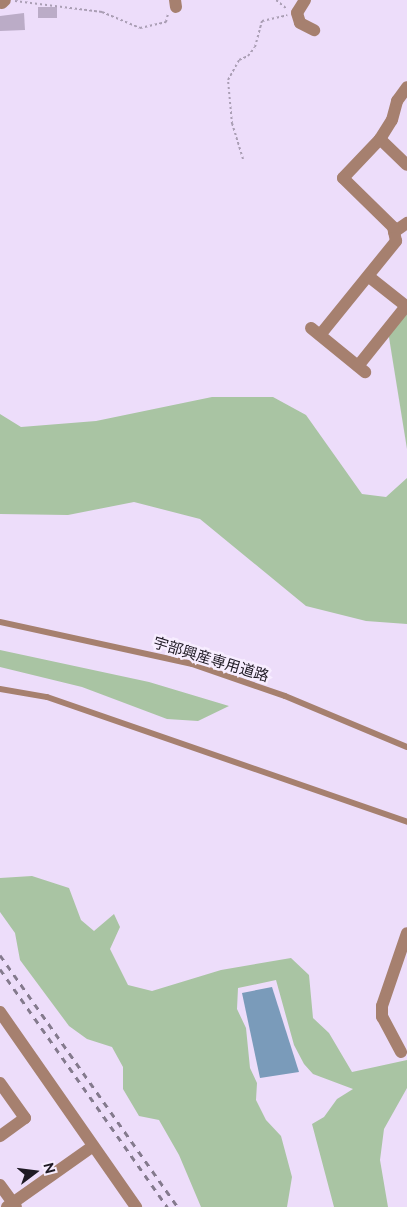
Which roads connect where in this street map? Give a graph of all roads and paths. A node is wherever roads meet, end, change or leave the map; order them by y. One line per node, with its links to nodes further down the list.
1 (276, 0): 5 (path)
2 (304, 0): 5 (street)
3 (4, 1): 4 (path)
4 (172, 4)
5 (297, 13): 6 (street); 9 (path)
6 (314, 30)
7 (407, 87): 8 (street)
8 (380, 139): 10 (street); 12 (street)
9 (243, 159)
10 (407, 165)
11 (407, 223): 12 (street)
12 (394, 232): 13 (street)
13 (368, 276): 13 (street)
14 (0, 622): 16 (lane, 宇部興産専用道路)
15 (0, 689): 17 (lane)
16 (407, 747)
17 (407, 822)
18 (407, 933): 20 (street)
19 (0, 1012): 23 (street)
20 (401, 1052)
21 (0, 1083): 22 (street)
22 (0, 1136)
23 (93, 1146): 25 (street); 26 (street)
24 (0, 1185): 25 (street)
25 (12, 1206)
26 (136, 1207)

